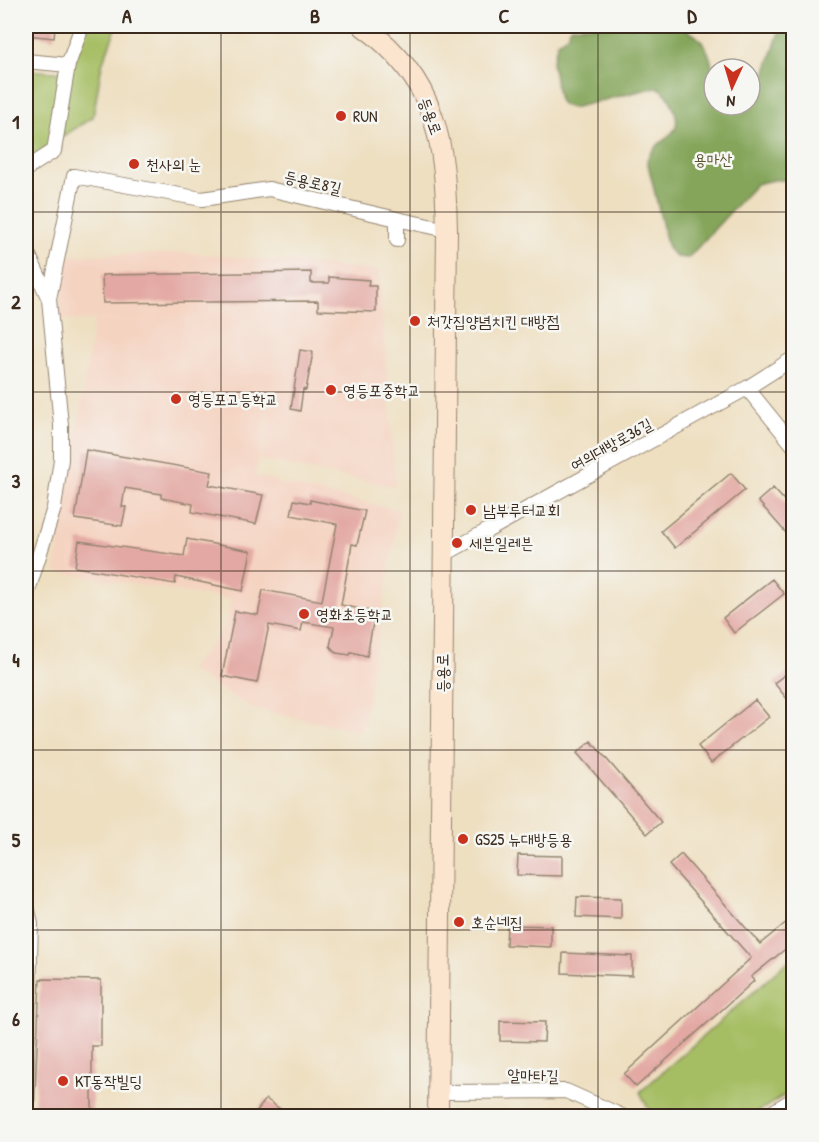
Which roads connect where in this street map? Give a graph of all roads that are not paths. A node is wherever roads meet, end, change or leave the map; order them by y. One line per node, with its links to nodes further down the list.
1 (82, 26): 4 (street)
2 (372, 28): 7 (street, 등용로)
3 (26, 61): 4 (street)
4 (68, 65): 5 (street)
5 (26, 169)
6 (398, 219): 7 (street); 8 (street); 10 (street, 등용로8길)
7 (447, 230): 14 (street, 등용로)
8 (397, 240)
9 (26, 249): 10 (street)
10 (49, 299): 15 (street)
11 (794, 358): 12 (street, 여의대방로36길)
12 (747, 388): 13 (street); 14 (street, 여의대방로36길)
13 (794, 446)
14 (443, 555): 18 (street, 등용로)
15 (26, 597)
16 (26, 901): 17 (street)
17 (26, 1092)
18 (439, 1092): 20 (street, 등용로); 21 (street, 알마타길)
19 (794, 1099): 22 (street)
20 (438, 1116)
21 (622, 1116)
22 (766, 1116)

